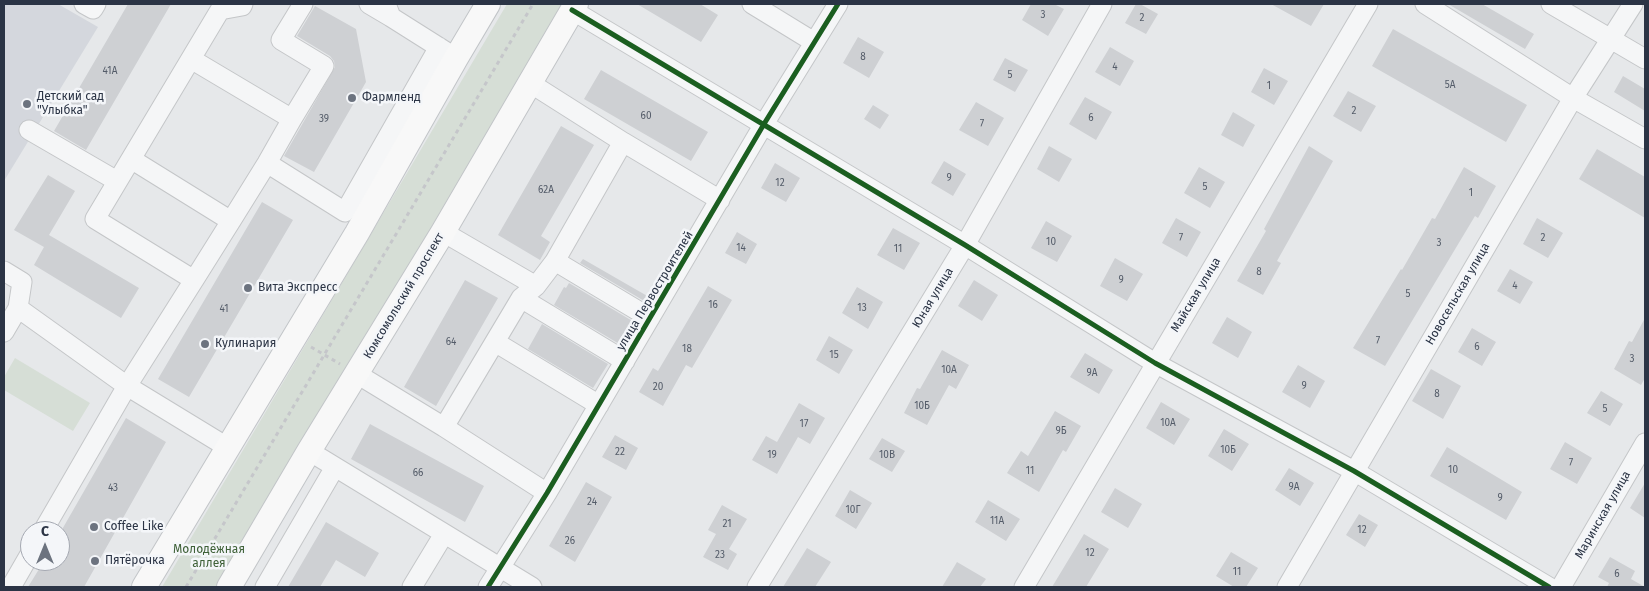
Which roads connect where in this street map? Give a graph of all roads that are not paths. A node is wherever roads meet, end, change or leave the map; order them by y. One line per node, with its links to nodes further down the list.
1 (84, 4): 2 (street)
2 (96, 4)
3 (243, 4): 19 (street)
4 (302, 4): 23 (street)
5 (369, 4): 15 (street)
6 (488, 4): 18 (main road)
7 (752, 4): 17 (street)
8 (838, 4): 17 (street, улица Первостроителей)
9 (1102, 4): 34 (street, Юная улица)
10 (1368, 4): 45 (street, Майская улица)
11 (1425, 4): 22 (street)
12 (1551, 4): 16 (street)
13 (1633, 4): 16 (street, Новосельская улица)
14 (574, 7): 21 (main road, Комсомольский проспект); 24 (street)
15 (389, 10): 18 (street)
16 (1611, 38): 20 (street); 22 (street, Новосельская улица)
17 (814, 42): 24 (street, улица Первостроителей)
18 (447, 52): 29 (street); 51 (main road)
19 (191, 59): 23 (street); 28 (street)
20 (1645, 59)
21 (530, 82): 27 (street); 33 (main road, Комсомольский проспект)
22 (1573, 98): 26 (street); 54 (street, Новосельская улица)
23 (292, 119): 29 (street)
24 (764, 124): 31 (street, улица Первостроителей); 34 (street)
25 (29, 130): 30 (street)
26 (1645, 139)
27 (623, 142): 31 (street); 35 (street)
28 (131, 159): 30 (street); 32 (street)
29 (267, 163): 32 (street)
30 (117, 181): 37 (street)
31 (720, 200): 41 (street, улица Первостроителей)
32 (231, 220): 37 (street)
33 (443, 232): 38 (street); 46 (main road, Комсомольский проспект)
34 (965, 245): 45 (street); 67 (street, Юная улица)
35 (555, 261): 38 (street); 41 (street)
36 (4, 272): 40 (street)
37 (194, 280): 47 (street)
38 (536, 286): 39 (street)
39 (521, 298): 43 (street); 44 (street)
40 (18, 308): 42 (street); 47 (street)
41 (650, 318): 44 (street, улица Первостроителей)
42 (4, 332)
43 (495, 342): 48 (street); 49 (street)
44 (625, 361): 48 (street, улица Первостроителей)
45 (1155, 363): 54 (street); 68 (street, Майская улица)
46 (352, 371): 49 (street); 52 (main road, Комсомольский проспект)
47 (127, 386): 51 (street); 56 (street)
48 (599, 405): 55 (street, улица Первостроителей)
49 (444, 427): 55 (street)
50 (1645, 443): 71 (street, Маринская улица)
51 (227, 448): 61 (main road)
52 (309, 451): 53 (street); 62 (main road, Комсомольский проспект)
53 (335, 467): 57 (street); 63 (street)
54 (1354, 470): 69 (street, Новосельская улица); 70 (street)
55 (547, 493): 58 (street, улица Первостроителей)
56 (49, 521)
57 (444, 534): 58 (street); 64 (street)
58 (500, 568): 65 (street, улица Первостроителей); 66 (street)
59 (20, 571): 60 (street)
60 (11, 587)
61 (144, 587)
62 (229, 587)
63 (265, 587)
64 (412, 587)
65 (488, 587)
66 (532, 587)
67 (757, 587)
68 (1024, 587)
69 (1287, 587)
70 (1549, 587)
71 (1561, 587)

